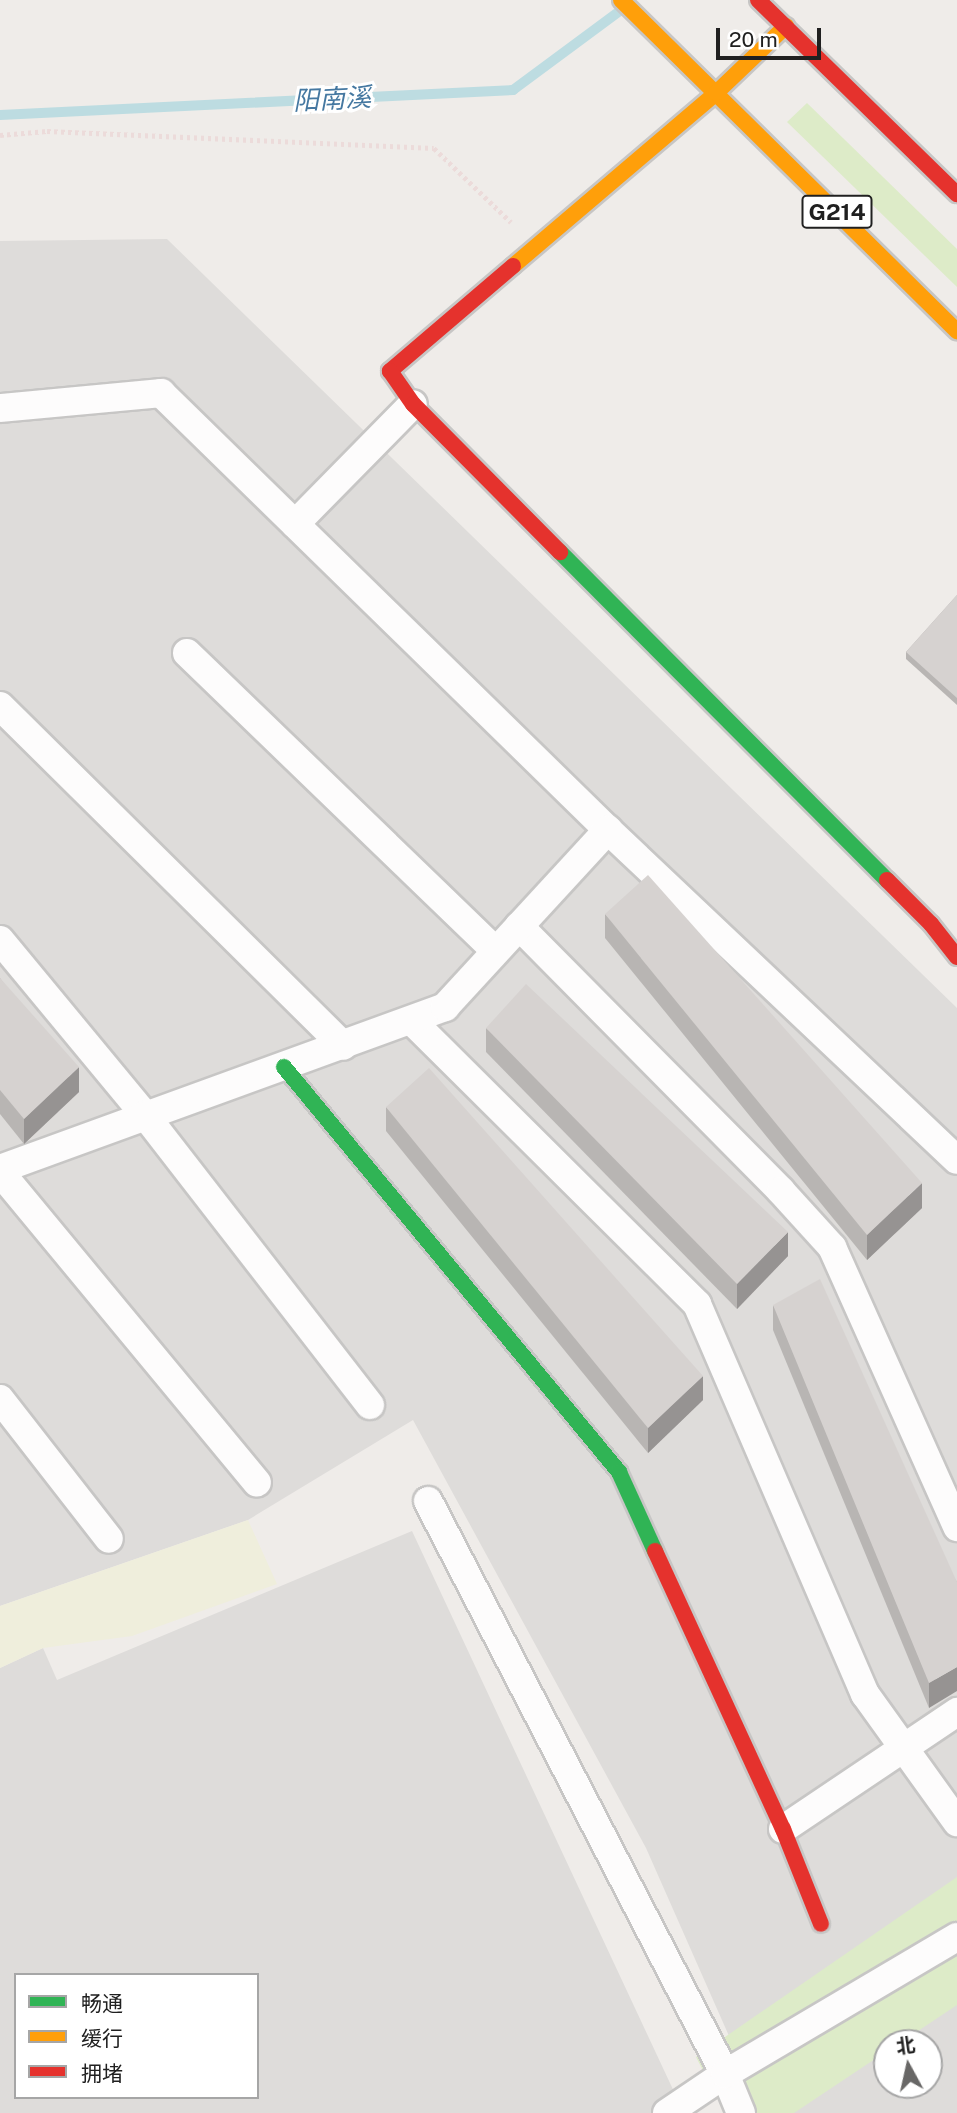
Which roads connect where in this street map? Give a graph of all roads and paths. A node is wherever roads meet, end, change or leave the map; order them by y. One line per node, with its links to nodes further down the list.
1 (621, 0): 4 (main road, G214)
2 (758, 0): 3 (main road)
3 (780, 21): 4 (main road); 6 (main road)
4 (716, 93): 7 (main road); 8 (main road, G214)
5 (0, 135): 7 (path)
6 (957, 194)
7 (534, 245): 9 (main road)
8 (957, 331)
9 (413, 404): 11 (street); 18 (main road)
10 (0, 408): 11 (street)
11 (295, 524): 14 (street)
12 (187, 653): 17 (street)
13 (0, 706): 20 (street)
14 (608, 830): 15 (street); 23 (street)
15 (519, 926): 17 (street); 29 (street)
16 (0, 940): 22 (street)
17 (496, 951): 19 (street)
18 (957, 957)
19 (412, 1021): 20 (street); 32 (street)
20 (344, 1046): 21 (street)
21 (284, 1067): 22 (street); 34 (main road)
22 (145, 1115): 24 (street); 26 (street)
23 (957, 1160)
24 (0, 1170): 27 (street)
25 (0, 1399): 30 (street)
26 (370, 1405)
27 (257, 1483)
28 (428, 1501): 37 (street)
29 (957, 1527)
30 (109, 1539)
31 (957, 1712): 32 (street)
32 (905, 1749): 33 (street); 34 (street)
33 (957, 1822)
34 (783, 1829): 35 (main road)
35 (821, 1924)
36 (957, 1937): 37 (street)
37 (725, 2074): 38 (street); 39 (street)
38 (667, 2113)
39 (741, 2113)

